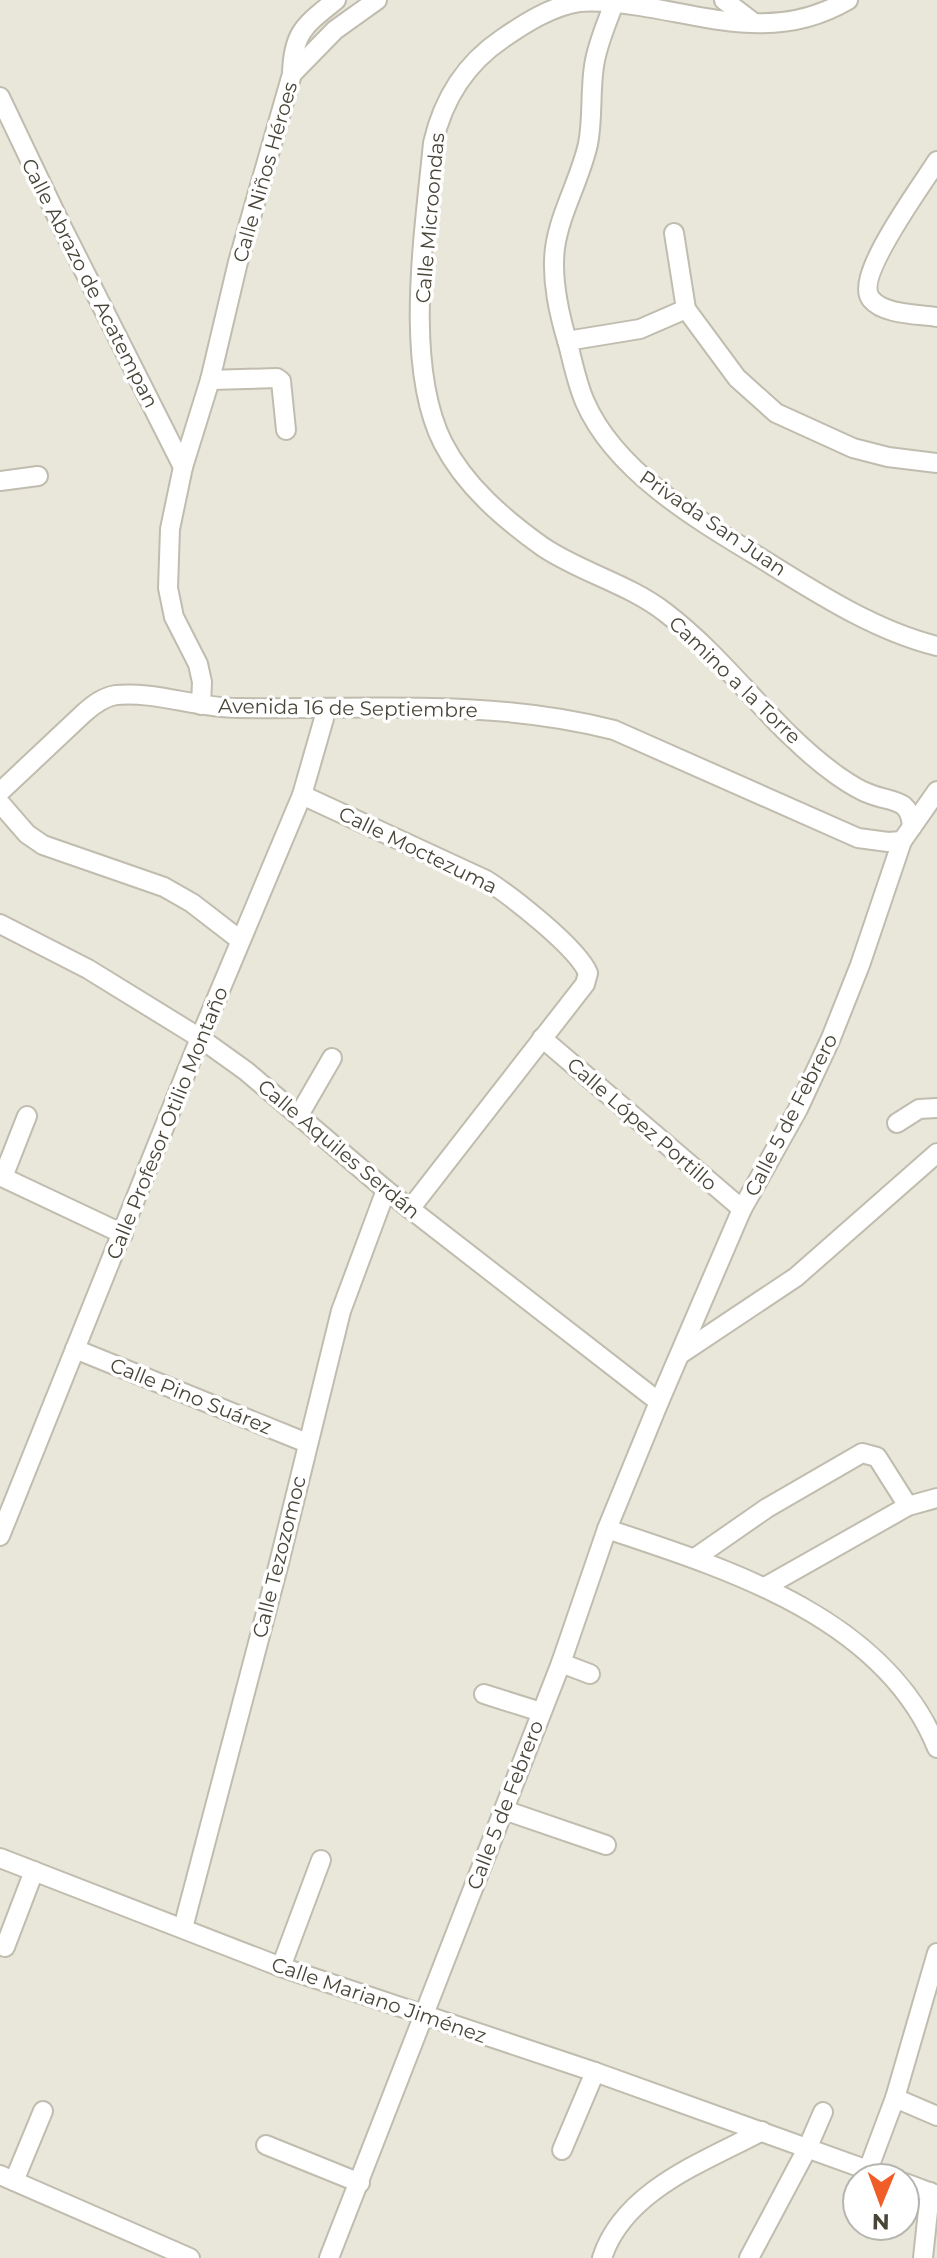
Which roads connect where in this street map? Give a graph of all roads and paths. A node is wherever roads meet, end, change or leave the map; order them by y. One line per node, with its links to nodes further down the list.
1 (336, 0): 7 (street)
2 (377, 0): 7 (street, Calle Niños Héroes)
3 (724, 0): 6 (street)
4 (848, 0): 6 (street, Calle Microondas)
5 (614, 3): 6 (street, Calle Microondas); 13 (street, Privada San Juan); 16 (street, Calle Microondas)
6 (756, 25)
7 (292, 74): 14 (street, Calle Niños Héroes)
8 (0, 97): 18 (street, Calle Abrazo de Acatempan)
9 (937, 161): 12 (street)
10 (674, 233): 11 (street)
11 (686, 309): 13 (street); 17 (street)
12 (937, 317)
13 (567, 341): 21 (street, Privada San Juan)
14 (210, 380): 15 (street); 18 (street, Calle Niños Héroes)
15 (286, 430)
16 (443, 444): 28 (street, Camino a la Torre)
17 (937, 463)
18 (183, 467): 22 (street, Calle Niños Héroes)
19 (38, 476): 20 (street)
20 (0, 481)
21 (937, 646)
22 (201, 705): 23 (street, Avenida 16 de Septiembre); 25 (street, Avenida 16 de Septiembre)
23 (327, 708): 26 (street, Calle Profesor Otilio Montaño); 28 (street, Avenida 16 de Septiembre)
24 (937, 791): 28 (street, Calle 5 de Febrero)
25 (0, 792)
26 (302, 795): 30 (street, Calle Profesor Otilio Montaño); 32 (street, Calle Moctezuma)
27 (0, 803): 30 (street)
28 (907, 834): 42 (street, Calle 5 de Febrero)
29 (0, 924): 31 (street, Calle Aquiles Serdán)
30 (240, 940): 31 (street, Calle Profesor Otilio Montaño)
31 (200, 1038): 35 (street, Calle Aquiles Serdán); 43 (street, Calle Profesor Otilio Montaño)
32 (542, 1038): 41 (street); 42 (street, Calle López Portillo)
33 (332, 1058): 35 (street)
34 (937, 1108): 37 (street)
35 (299, 1115): 40 (street, Calle Aquiles Serdán)
36 (27, 1116): 39 (street)
37 (897, 1123)
38 (937, 1153): 45 (street)
39 (2, 1176): 43 (street)
40 (386, 1190): 41 (street, Calle Aquiles Serdán); 47 (street, Calle Tezozomoc)
41 (410, 1209): 46 (street, Calle Aquiles Serdán)
42 (742, 1209): 45 (street, Calle 5 de Febrero)
43 (123, 1234): 44 (street, Calle Profesor Otilio Montaño)
44 (75, 1349): 47 (street, Calle Pino Suárez); 51 (street, Calle Profesor Otilio Montaño)
45 (682, 1353): 46 (street, Calle 5 de Febrero)
46 (659, 1402): 50 (street, Calle 5 de Febrero)
47 (307, 1443): 64 (street, Calle Tezozomoc)
48 (937, 1498): 49 (street)
49 (908, 1506): 52 (street); 53 (street)
50 (607, 1529): 52 (street); 54 (street, Calle 5 de Febrero)
51 (0, 1536)
52 (695, 1558): 53 (street)
53 (765, 1587): 58 (street)
54 (561, 1663): 55 (street); 57 (street, Calle 5 de Febrero)
55 (590, 1674)
56 (484, 1694): 57 (street)
57 (541, 1712): 59 (street, Calle 5 de Febrero)
58 (937, 1748)
59 (504, 1810): 60 (street); 68 (street, Calle 5 de Febrero)
60 (606, 1845)
61 (0, 1858): 63 (street, Calle Mariano Jiménez)
62 (321, 1860): 67 (street)
63 (34, 1871): 64 (street, Calle Mariano Jiménez); 65 (street)
64 (183, 1928): 67 (street, Calle Mariano Jiménez)
65 (5, 1947)
66 (937, 1953): 70 (street)
67 (281, 1967): 68 (street, Calle Mariano Jiménez)
68 (423, 2016): 69 (street, Calle Mariano Jiménez); 81 (street, Calle 5 de Febrero)
69 (595, 2072): 74 (street, Calle Mariano Jiménez); 77 (street)
70 (895, 2098): 73 (street); 79 (street)
71 (43, 2111): 80 (street)
72 (823, 2112): 76 (street)
73 (937, 2116)
74 (762, 2131): 76 (street, Calle Mariano Jiménez); 85 (street)
75 (266, 2145): 81 (street)
76 (807, 2149): 78 (street, Calle Mariano Jiménez); 86 (street)
77 (562, 2150)
78 (845, 2162)
79 (871, 2162)
80 (7, 2178): 83 (street)
81 (360, 2183): 84 (street, Calle 5 de Febrero)
82 (933, 2193): 87 (street)
83 (190, 2258)
84 (329, 2258)
85 (602, 2258)
86 (749, 2258)
87 (923, 2258)

